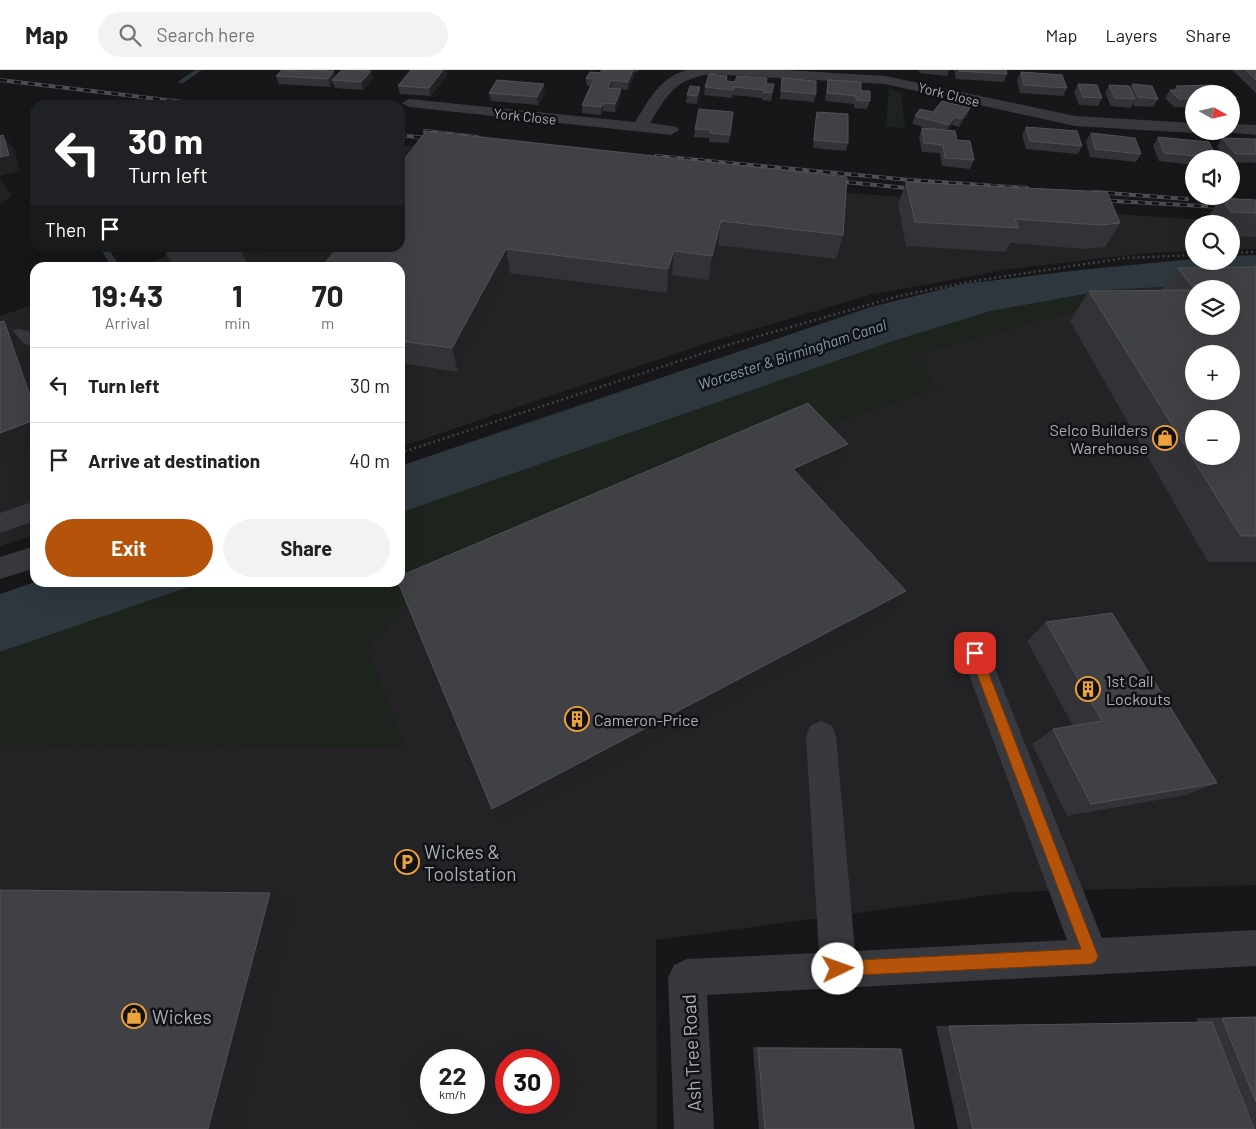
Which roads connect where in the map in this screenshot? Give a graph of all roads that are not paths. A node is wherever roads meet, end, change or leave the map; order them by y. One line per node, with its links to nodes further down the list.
1 (409, 103): 2 (street, York Close)
2 (640, 127): 3 (street, York Close); 5 (street, York Close)
3 (1185, 127)
4 (1240, 129): 6 (street)
5 (671, 130)
6 (1256, 130)
7 (30, 338): 8 (street)
8 (0, 342)
9 (30, 513): 10 (street)
10 (0, 524)
11 (30, 559): 12 (street)
12 (0, 568)
13 (975, 653): 16 (street)
14 (821, 736): 17 (street)
15 (1256, 948): 16 (street)
16 (1091, 956): 17 (street)
17 (838, 969): 18 (street, Ash Tree Road)
18 (694, 1129)

